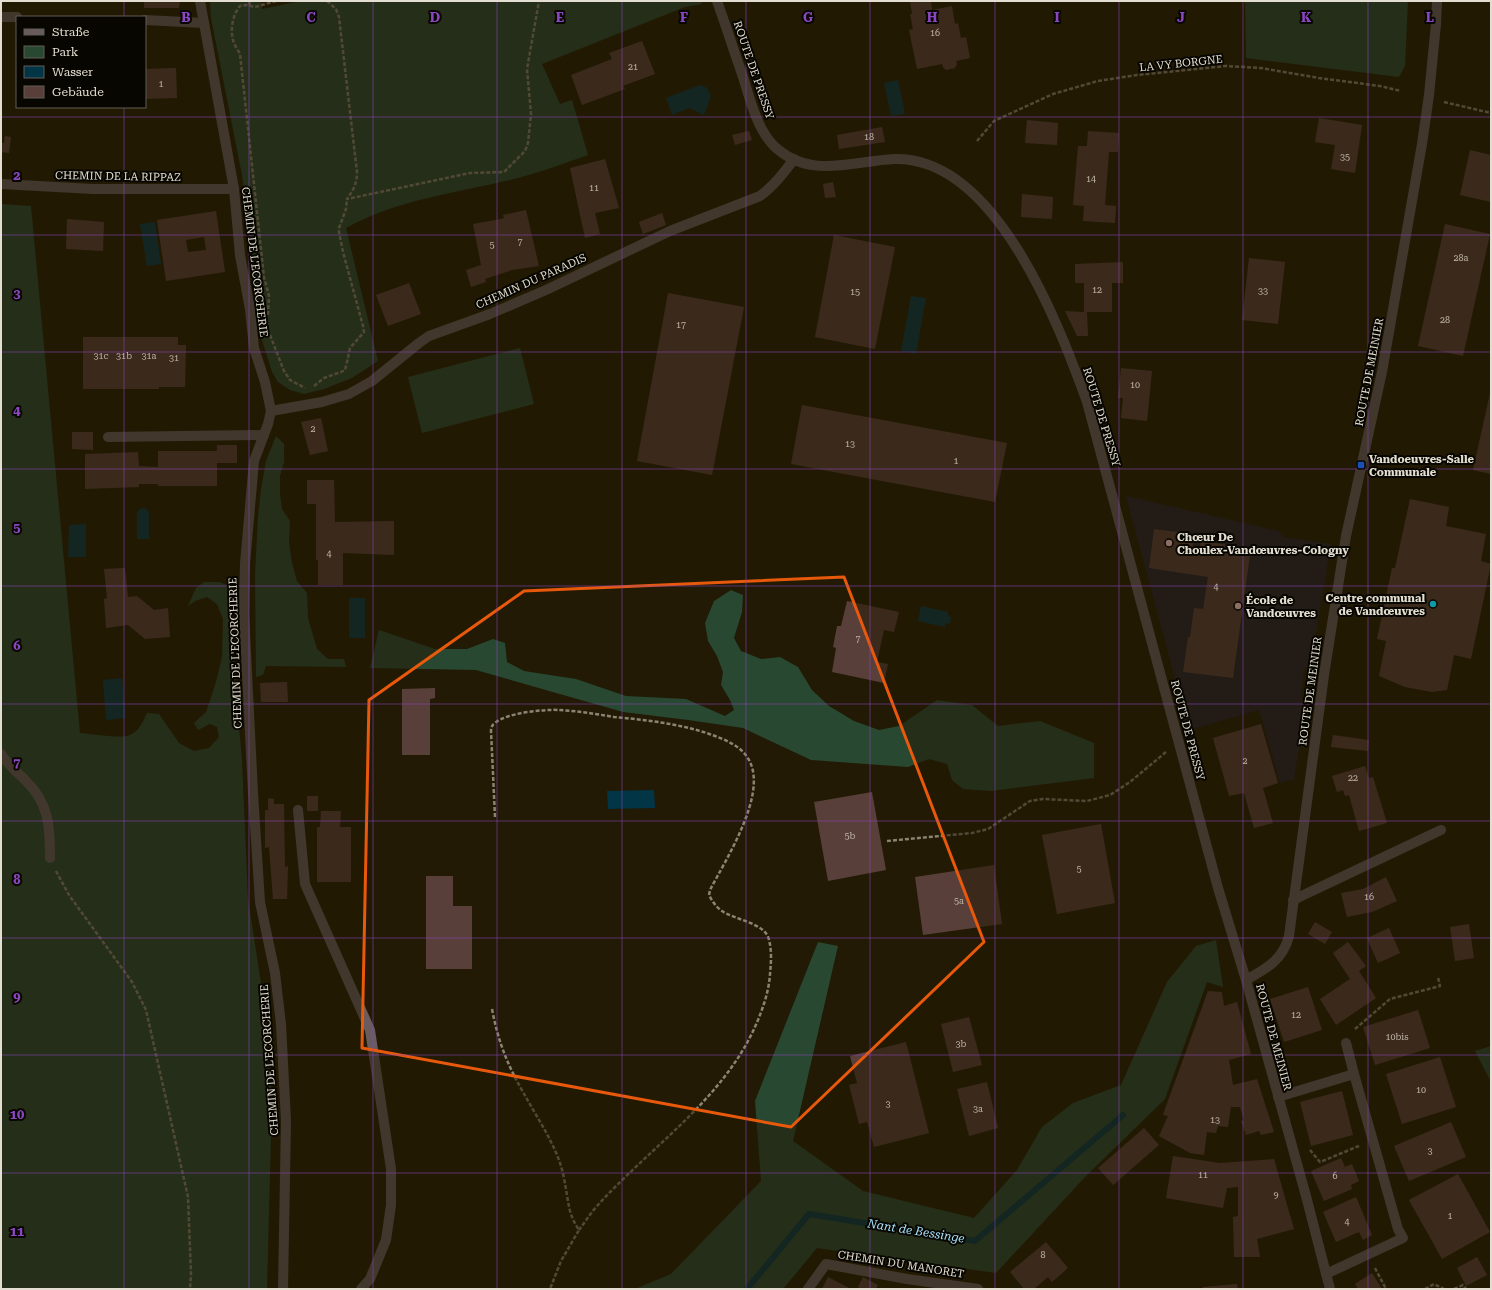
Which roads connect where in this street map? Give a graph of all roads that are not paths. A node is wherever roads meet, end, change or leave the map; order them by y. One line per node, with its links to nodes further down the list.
1 (200, 1): 7 (street, CHEMIN DE L'ECORCHERIE)
2 (717, 1): 8 (street, ROUTE DE PRESSY)
3 (1437, 1): 18 (street, ROUTE DE MEINIER)
4 (1, 17): 5 (street)
5 (16, 17)
6 (146, 20): 7 (street)
7 (204, 23): 10 (street, CHEMIN DE L'ECORCHERIE)
8 (794, 159): 11 (street, CHEMIN DU PARADIS); 19 (street, ROUTE DE PRESSY)
9 (1, 184): 10 (street, CHEMIN DE LA RIPPAZ)
10 (234, 189): 11 (street, CHEMIN DE L'ECORCHERIE)
11 (271, 411): 12 (street, CHEMIN DE L'ECORCHERIE)
12 (264, 435): 13 (street); 24 (street, CHEMIN DE L'ECORCHERIE)
13 (108, 437)
14 (1, 754): 17 (street)
15 (298, 810): 25 (street)
16 (1441, 830): 18 (street)
17 (50, 858)
18 (1293, 900): 19 (street, ROUTE DE MEINIER)
19 (1246, 980): 22 (street, ROUTE DE MEINIER)
20 (1346, 1043): 21 (street)
21 (1354, 1074): 22 (street); 23 (street)
22 (1278, 1097): 23 (street, ROUTE DE MEINIER)
23 (1326, 1274): 28 (street, ROUTE DE MEINIER)
24 (283, 1289)
25 (361, 1289)
26 (808, 1289): 27 (street, CHEMIN DU MANORET)
27 (978, 1289)
28 (1330, 1289)

